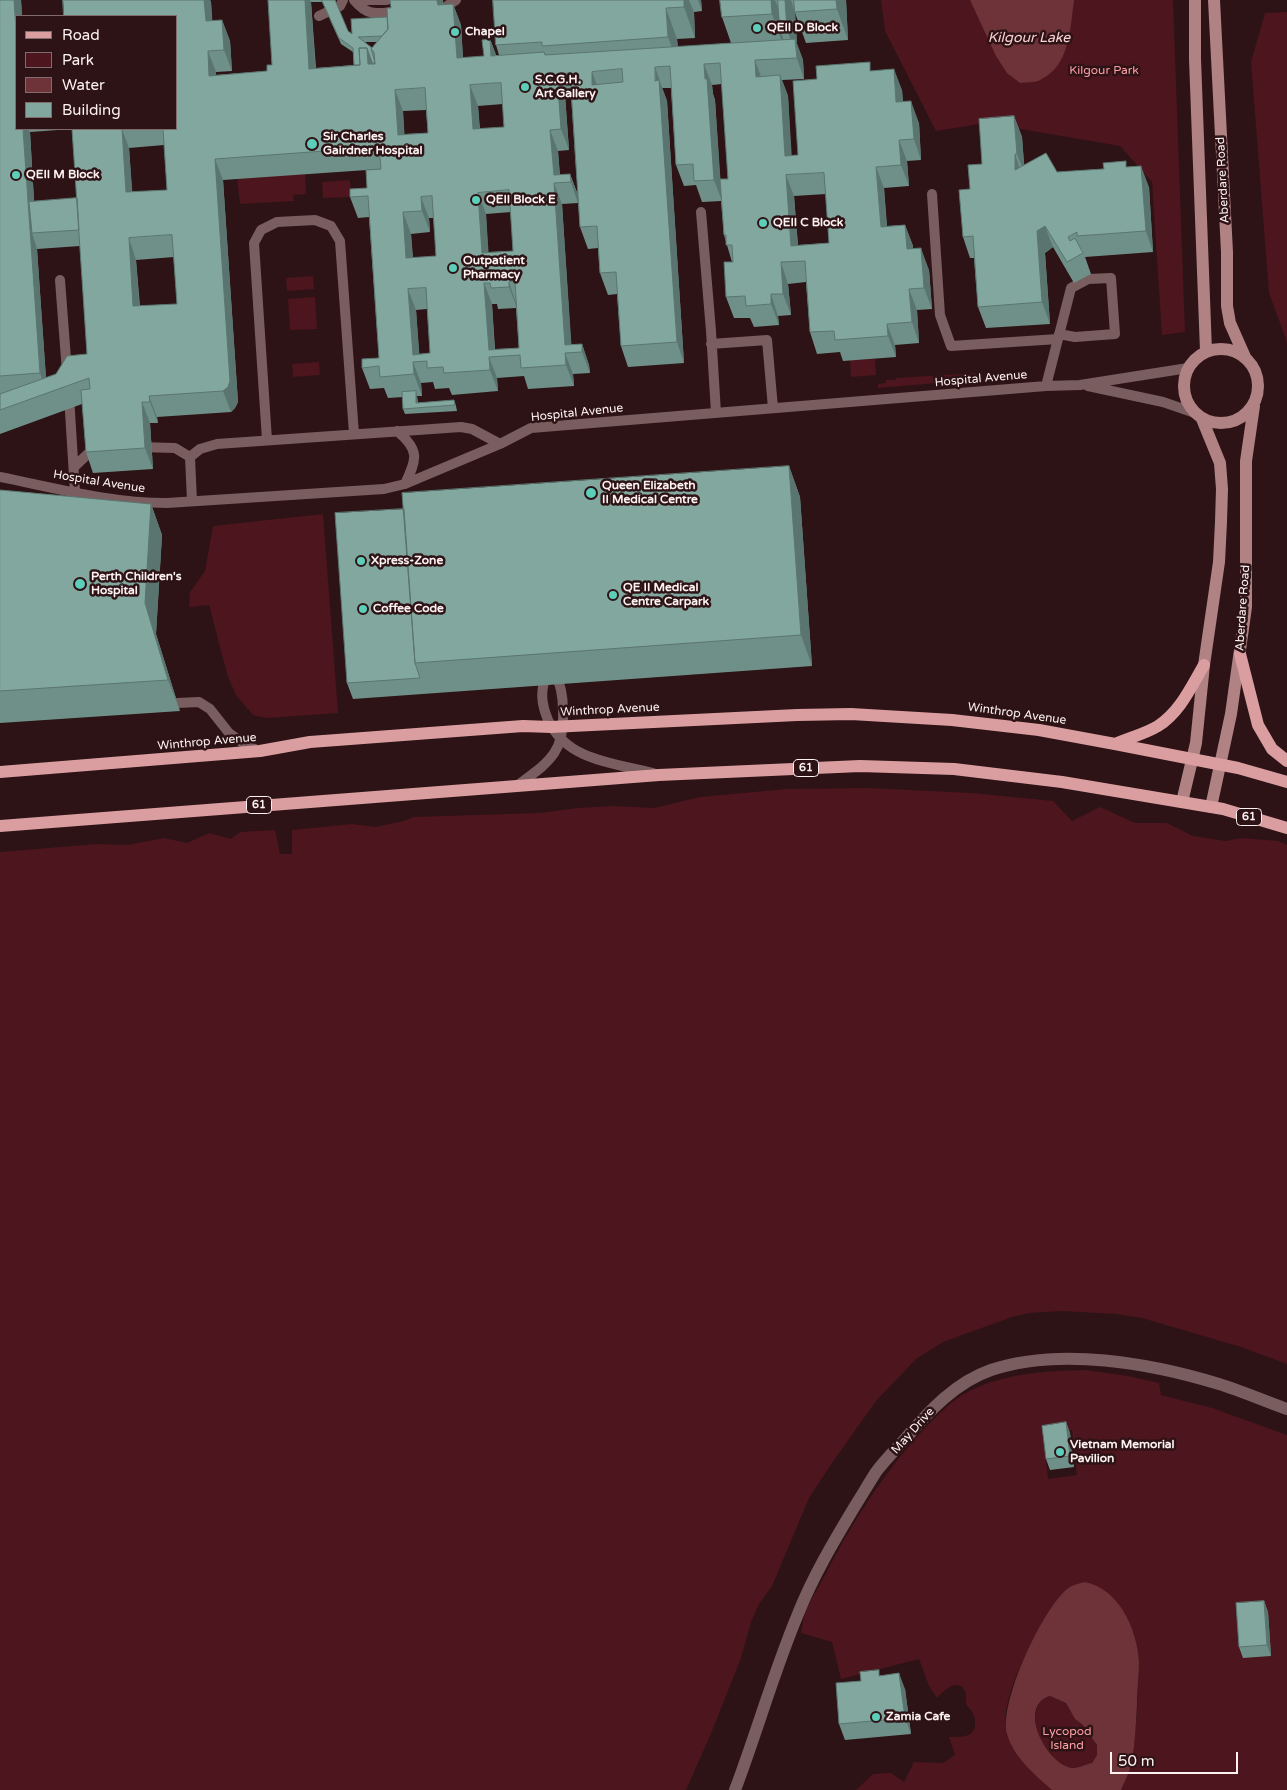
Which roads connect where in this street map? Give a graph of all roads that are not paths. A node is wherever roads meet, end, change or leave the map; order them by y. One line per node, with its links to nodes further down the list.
1 (343, 0): 10 (lane)
2 (354, 0): 9 (lane)
3 (364, 0): 4 (lane)
4 (387, 0)
5 (456, 0): 8 (lane)
6 (1194, 0): 16 (main road, Aberdare Road)
7 (1214, 0): 17 (main road, Aberdare Road)
8 (425, 10)
9 (406, 11)
10 (319, 16)
11 (932, 194): 14 (lane)
12 (701, 212): 15 (lane)
13 (60, 280): 32 (lane)
14 (1058, 337): 14 (lane); 20 (lane)
15 (711, 344): 22 (lane); 23 (lane)
16 (1206, 352): 17 (main road); 18 (main road)
17 (1245, 357): 21 (main road)
18 (1188, 368): 19 (lane, Hospital Avenue); 24 (main road)
19 (1080, 385): 20 (lane, Hospital Avenue); 24 (lane, Hospital Avenue)
20 (1046, 386): 22 (lane, Hospital Avenue)
21 (1254, 406): 24 (main road); 37 (main road, Aberdare Road)
22 (772, 408): 23 (lane, Hospital Avenue)
23 (716, 413): 28 (lane, Hospital Avenue)
24 (1199, 416): 38 (main road)
25 (397, 431): 26 (lane); 28 (lane); 34 (lane)
26 (354, 434): 27 (lane); 27 (lane)
27 (267, 440): 31 (lane)
28 (500, 444): 34 (lane, Hospital Avenue)
29 (132, 448): 31 (lane)
30 (112, 449): 32 (lane)
31 (190, 457): 36 (lane)
32 (74, 467): 35 (lane)
33 (0, 477): 35 (lane, Hospital Avenue)
34 (405, 484): 36 (lane, Hospital Avenue)
35 (75, 492): 36 (lane, Hospital Avenue)
36 (192, 501)
37 (1240, 654): 47 (main road); 48 (main road, Aberdare Road)
38 (1204, 665): 44 (main road); 46 (main road)
39 (178, 704): 45 (lane)
40 (543, 708): 41 (lane); 42 (lane); 42 (lane)
41 (523, 726): 42 (main road, Winthrop Avenue); 45 (main road, Winthrop Avenue)
42 (558, 727): 43 (lane); 44 (main road, Winthrop Avenue)
43 (561, 740): 50 (lane); 52 (lane)
44 (1115, 744): 46 (main road, Winthrop Avenue)
45 (260, 751): 49 (main road, Winthrop Avenue)
46 (1193, 759): 48 (main road, Winthrop Avenue); 53 (main road)
47 (1287, 761)
48 (1220, 765): 51 (main road, Winthrop Avenue); 54 (main road, Aberdare Road)
49 (0, 772)
50 (659, 775): 52 (main road, 61); 53 (main road, 61)
51 (1287, 782)
52 (518, 786): 55 (main road, 61)
53 (1182, 802): 54 (main road, 61)
54 (1211, 807): 56 (main road, 61)
55 (0, 826)
56 (1287, 828)
57 (1287, 1410): 58 (street, May Drive)
58 (735, 1790)

